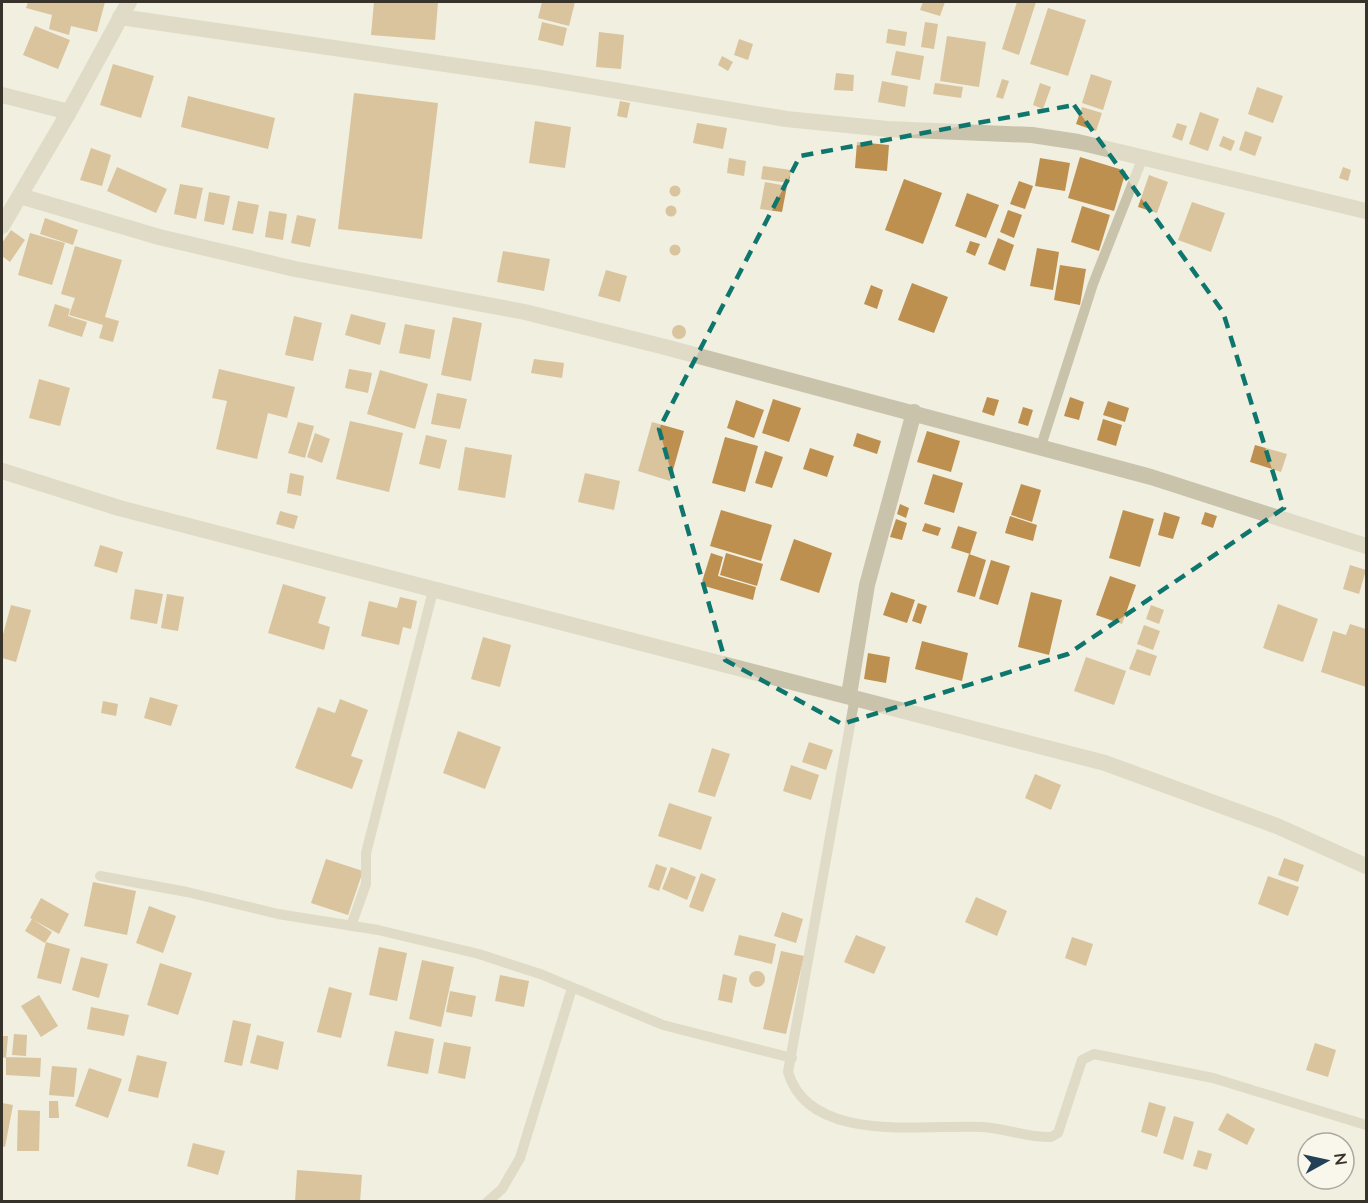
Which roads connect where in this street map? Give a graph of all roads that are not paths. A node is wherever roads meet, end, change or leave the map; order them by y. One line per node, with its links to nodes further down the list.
1 (129, 2): 2 (street)
2 (120, 17): 4 (street); 5 (street)
3 (2, 95): 4 (street)
4 (69, 112): 6 (street)
5 (1143, 158): 7 (street); 10 (lane)
6 (20, 196): 8 (street); 9 (street)
7 (1366, 211)
8 (2, 226)
9 (914, 412): 10 (street); 14 (street)
10 (1040, 449): 12 (street)
11 (2, 471): 13 (street)
12 (1366, 546)
13 (434, 587): 14 (street); 17 (lane)
14 (852, 696): 15 (street); 19 (lane)
15 (1366, 866)
16 (100, 876): 17 (lane)
17 (351, 926): 18 (lane)
18 (572, 988): 19 (lane); 21 (lane)
19 (792, 1058): 20 (lane)
20 (1366, 1125)
21 (487, 1202)

